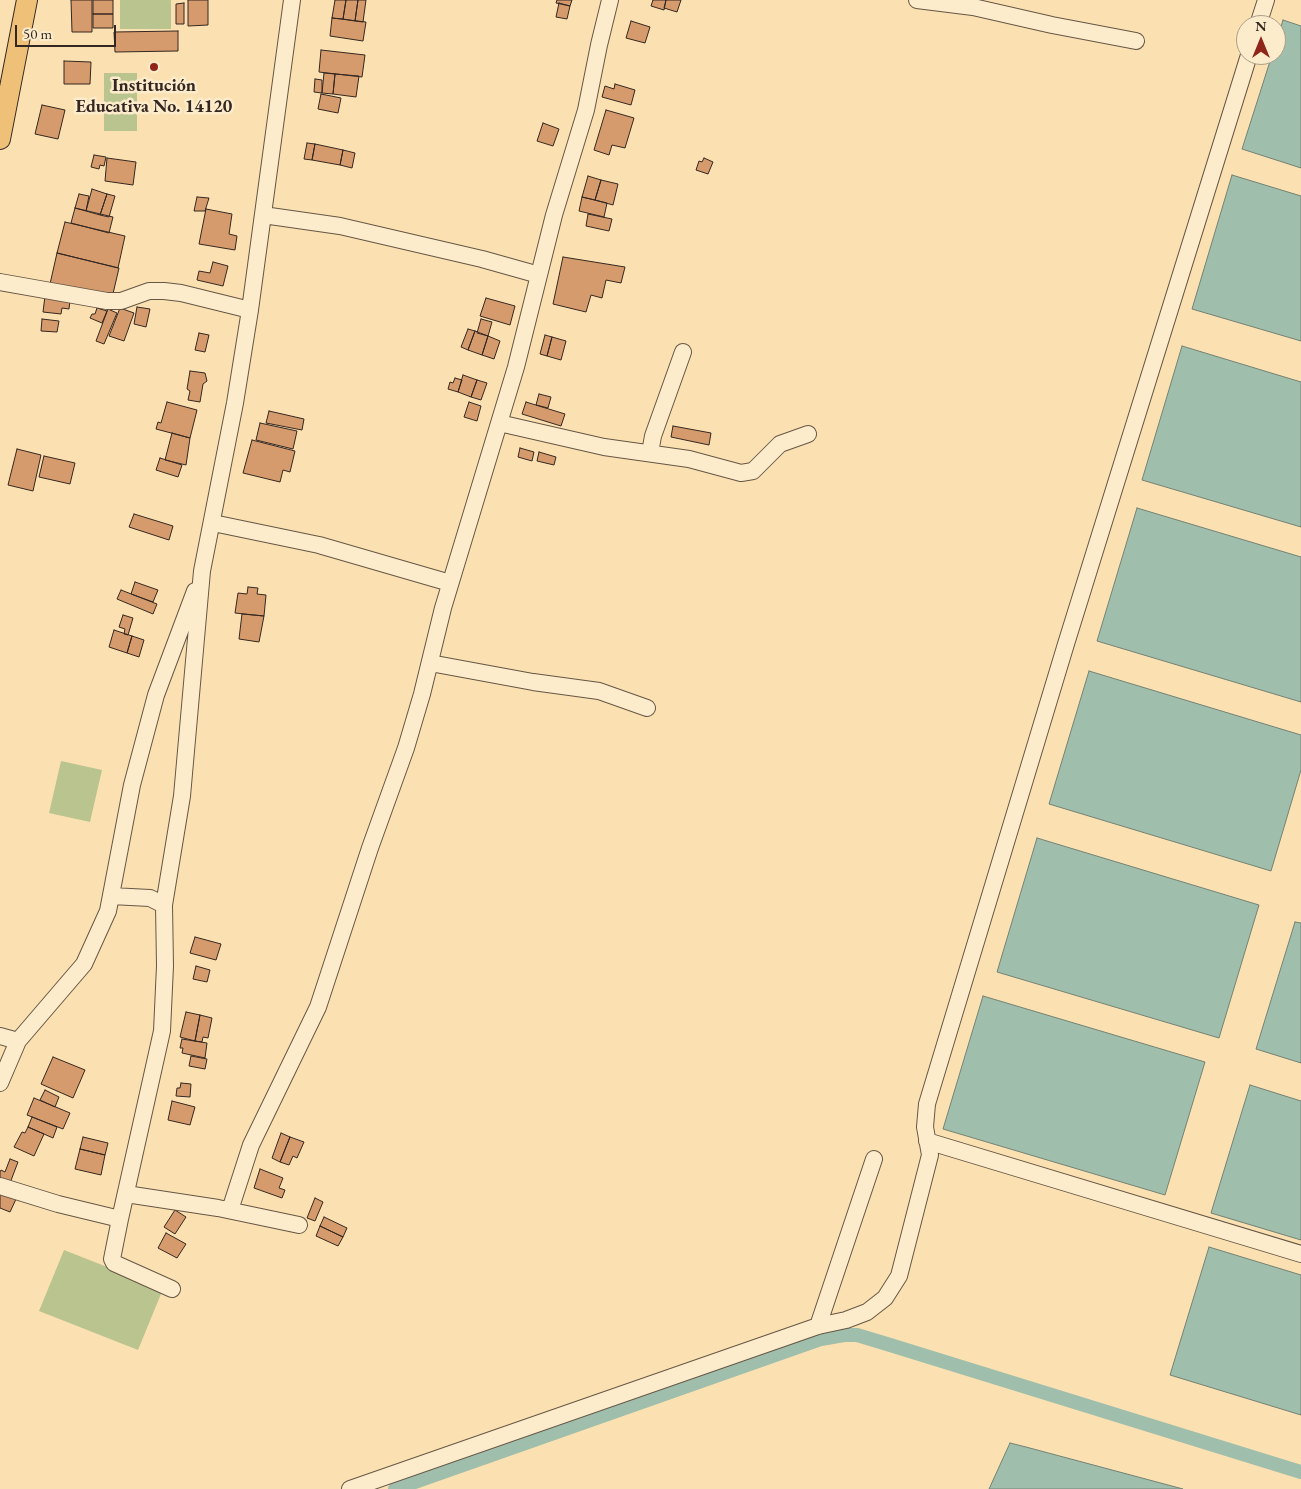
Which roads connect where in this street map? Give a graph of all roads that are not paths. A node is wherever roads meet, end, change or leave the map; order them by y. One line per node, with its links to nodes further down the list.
1 (292, 0): 11 (street)
2 (610, 0): 12 (street)
3 (917, 0): 7 (street)
4 (1266, 0): 6 (street)
5 (23, 1): 9 (main road)
6 (1261, 15)
7 (1136, 41)
8 (1246, 65): 29 (street)
9 (4, 97): 10 (main road)
10 (0, 139)
11 (263, 215): 12 (street); 14 (street)
12 (539, 275): 16 (street)
13 (0, 282): 14 (street)
14 (250, 310): 19 (street)
15 (683, 352): 18 (street)
16 (498, 423): 18 (street); 21 (street)
17 (808, 434): 18 (street)
18 (650, 453)
19 (213, 523): 20 (street); 21 (street)
20 (202, 571): 24 (street); 25 (street)
21 (450, 583): 22 (street)
22 (430, 662): 23 (street); 33 (street)
23 (647, 708)
24 (111, 896): 25 (street); 27 (street)
25 (164, 905): 32 (street)
26 (0, 1036): 27 (street)
27 (18, 1041): 28 (street)
28 (0, 1083)
29 (927, 1141): 36 (street); 38 (street)
30 (874, 1160): 38 (street)
31 (0, 1186): 34 (street)
32 (126, 1194): 33 (street); 34 (street)
33 (230, 1210): 35 (street)
34 (120, 1219): 37 (street)
35 (299, 1225)
36 (1301, 1254)
37 (172, 1289)
38 (818, 1326): 39 (street)
39 (350, 1489)

